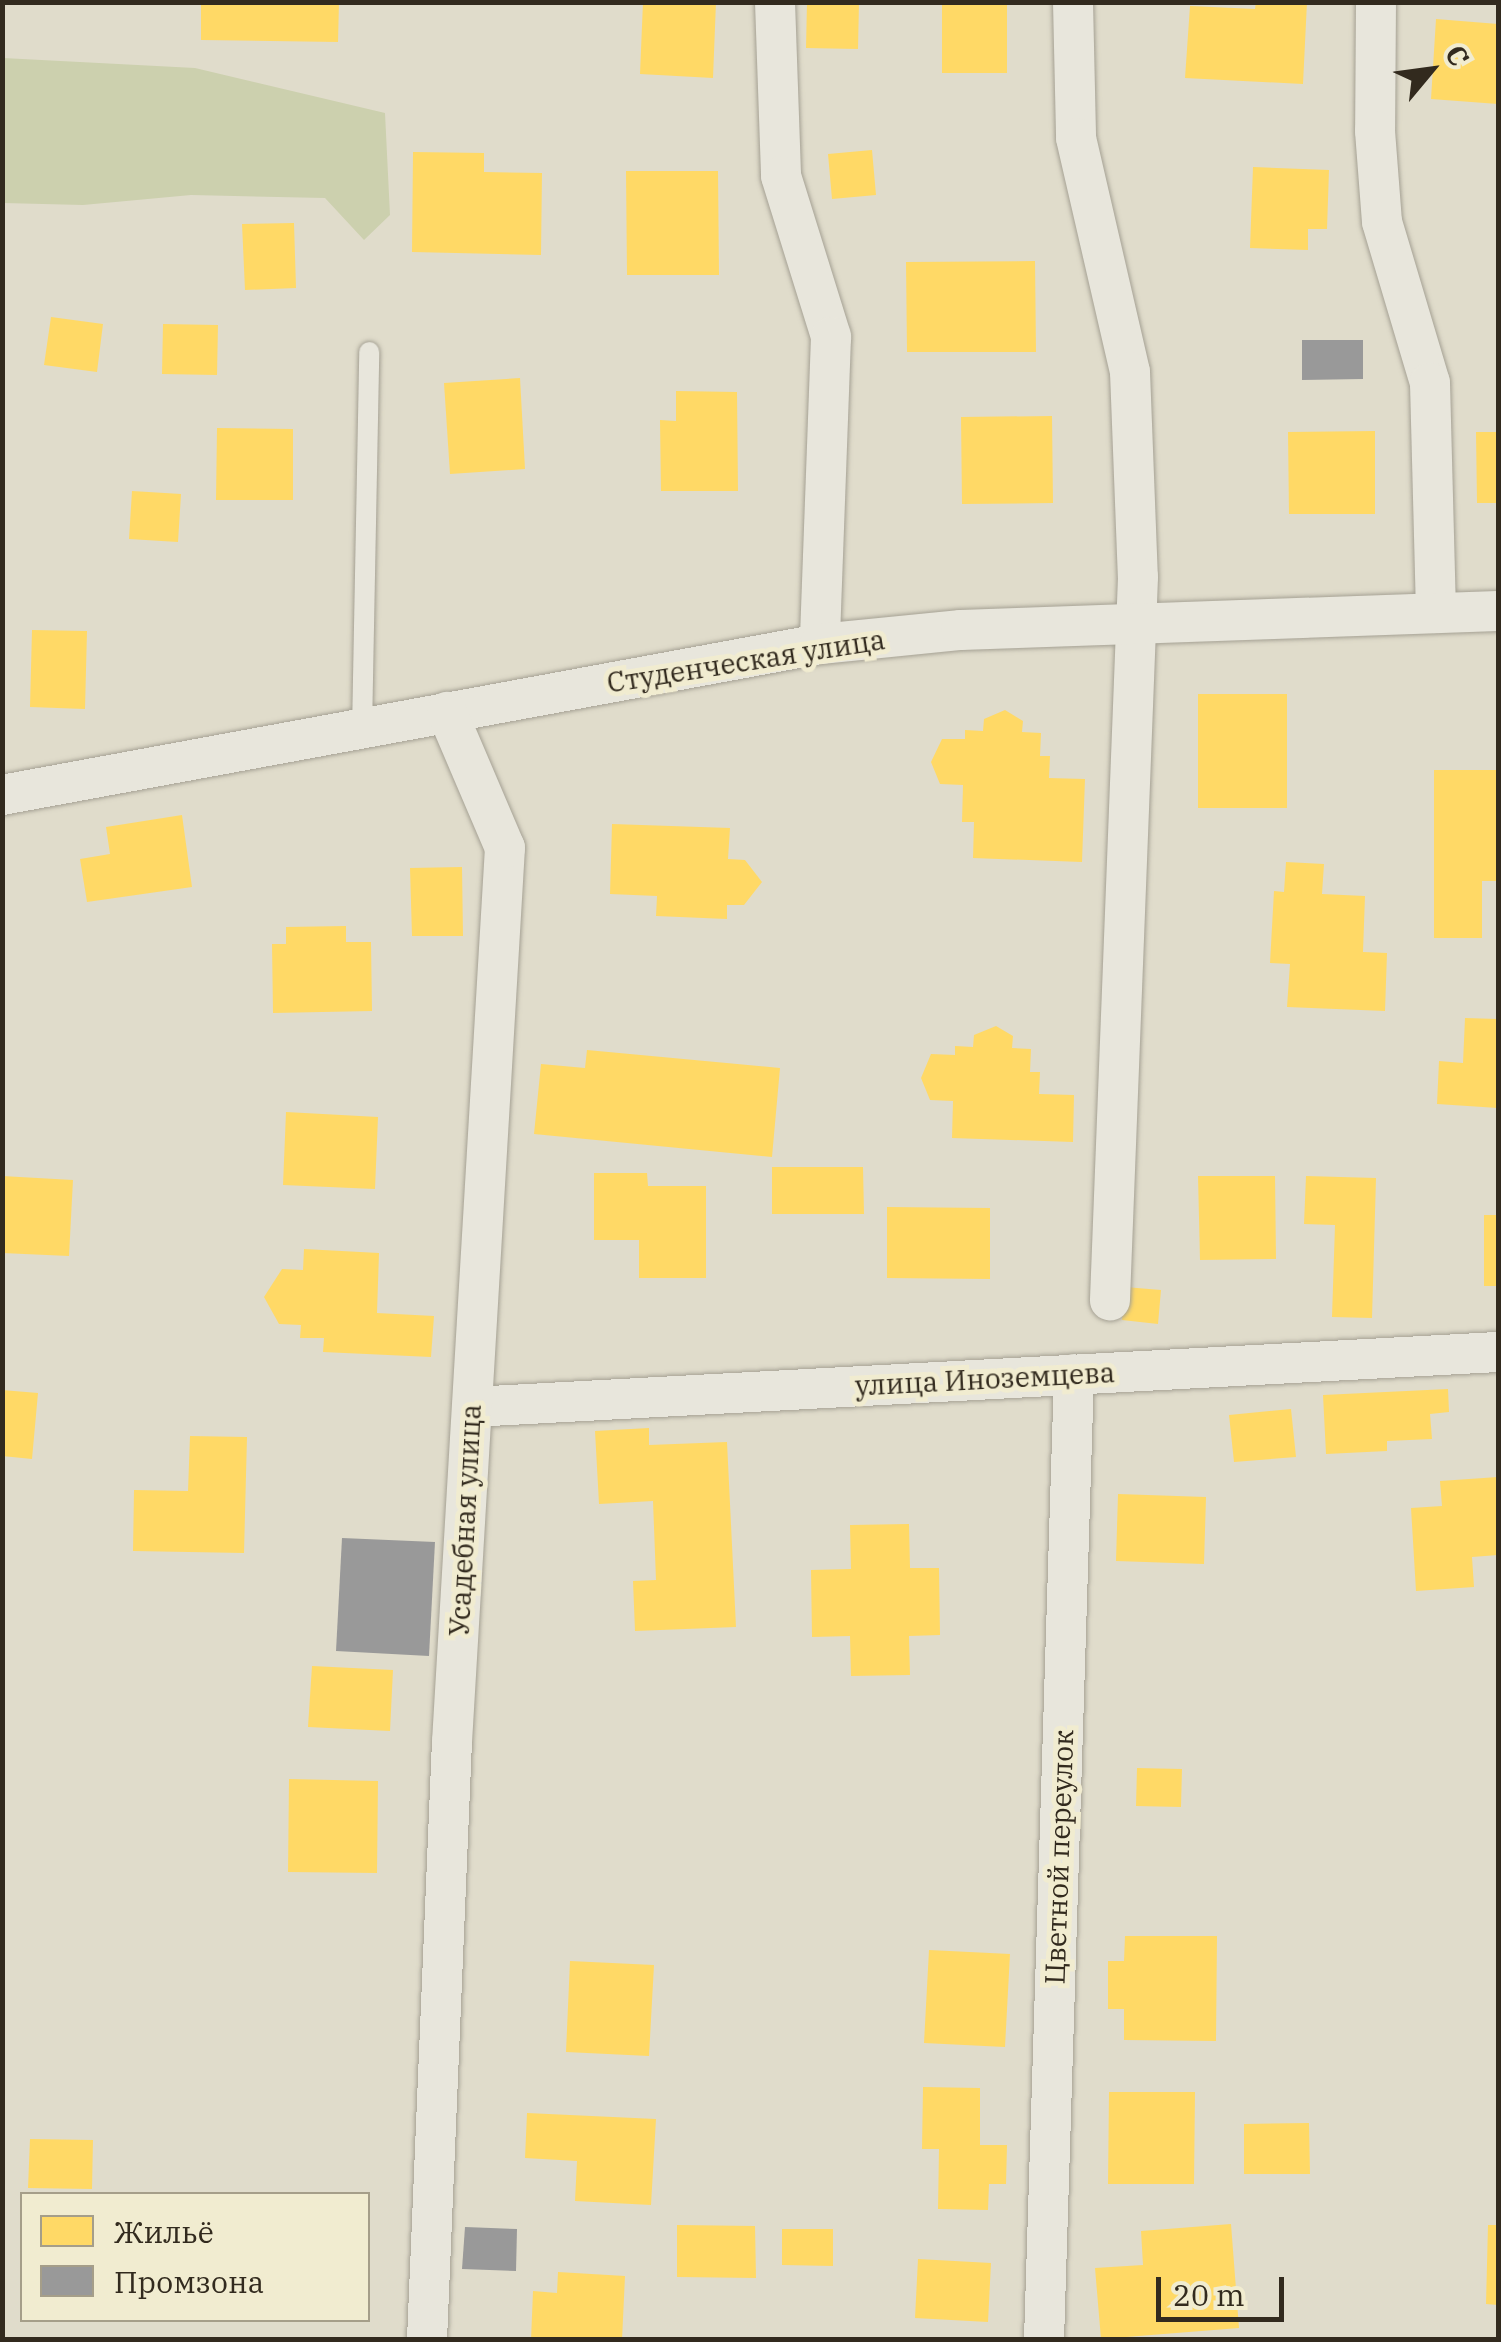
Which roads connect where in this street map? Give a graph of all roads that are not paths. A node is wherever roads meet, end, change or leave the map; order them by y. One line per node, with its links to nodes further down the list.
1 (776, 2): 8 (street)
2 (1073, 2): 7 (street)
3 (1376, 2): 6 (street)
4 (369, 352): 10 (lane)
5 (1498, 612): 6 (street, Студенческая улица)
6 (1436, 613): 7 (street, Студенческая улица)
7 (1140, 624): 8 (street, Студенческая улица); 12 (street)
8 (820, 644): 9 (street, Студенческая улица)
9 (447, 712): 10 (street, Студенческая улица); 15 (street, Усадебная улица)
10 (362, 731): 11 (street, Студенческая улица)
11 (2, 795)
12 (1110, 1300)
13 (1498, 1352): 14 (street, улица Иноземцева)
14 (1074, 1374): 15 (street, улица Иноземцева); 17 (street, Цветной переулок)
15 (472, 1407): 16 (street, Усадебная улица)
16 (427, 2340)
17 (1044, 2340)

